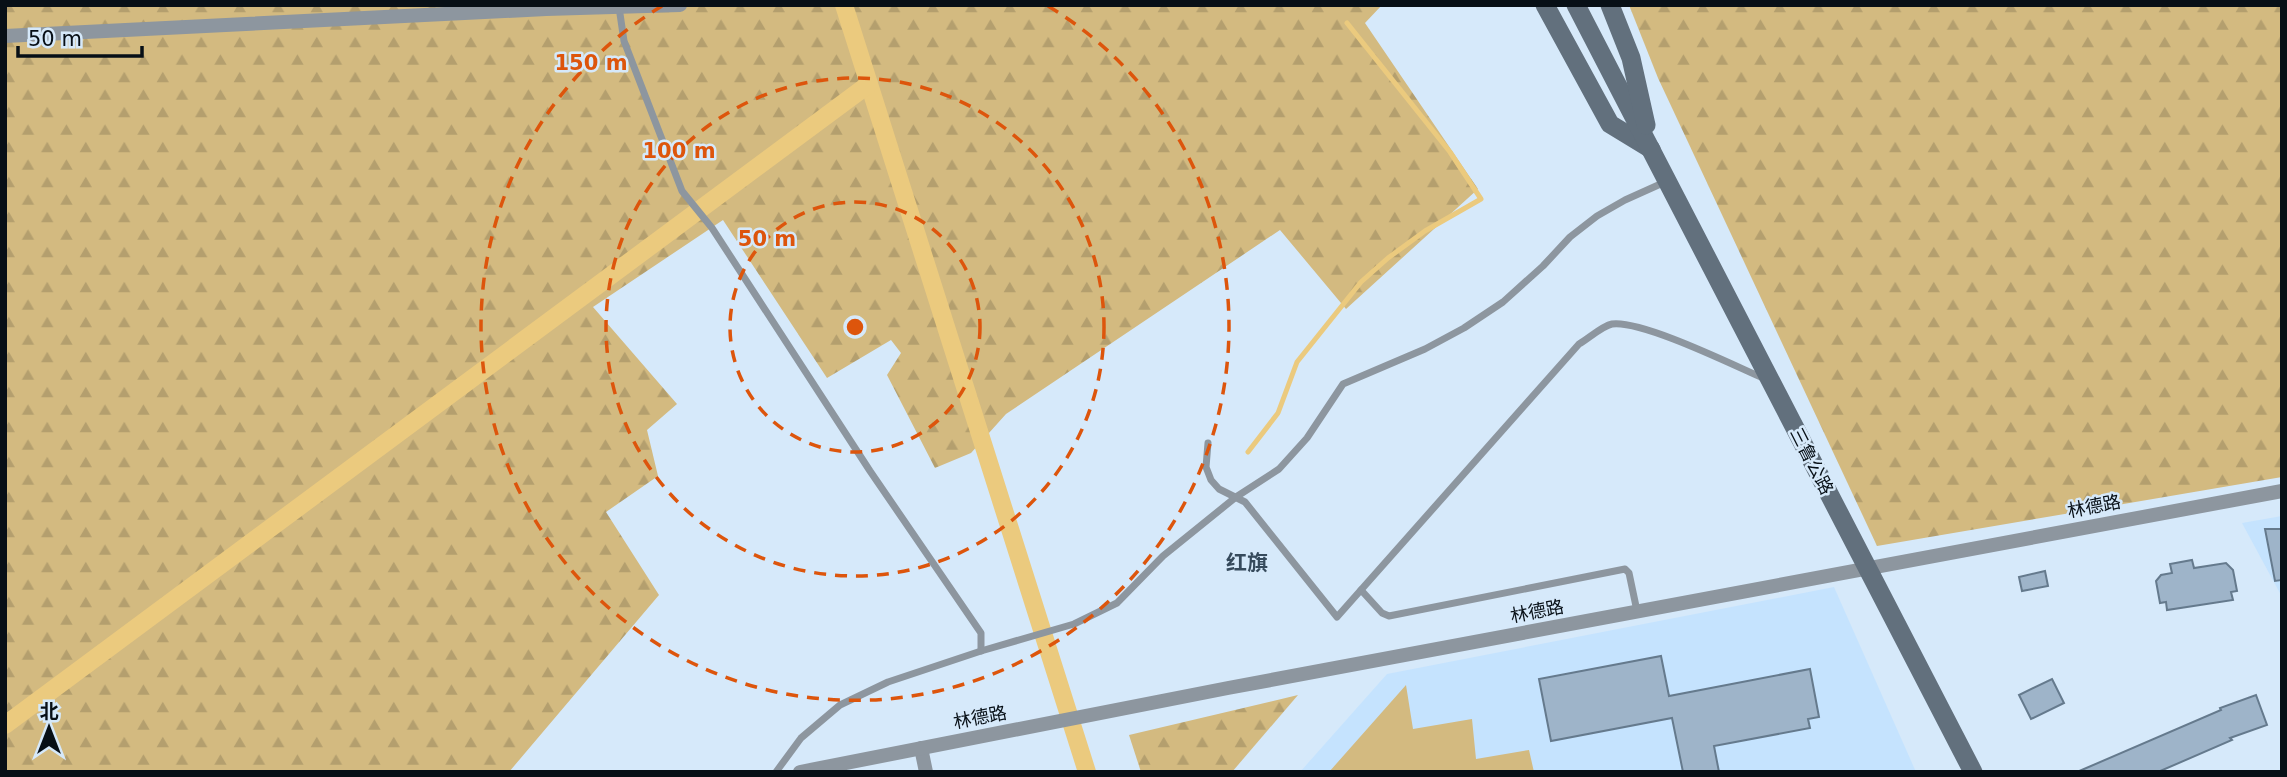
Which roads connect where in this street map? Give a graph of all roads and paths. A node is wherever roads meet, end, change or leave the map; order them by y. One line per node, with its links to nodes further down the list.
1 (680, 5): 5 (street)
2 (1545, 5): 7 (main road, 三鲁公路)
3 (1576, 5): 7 (main road, 三鲁公路)
4 (1610, 5): 7 (main road, 三鲁公路)
5 (619, 7): 6 (street); 16 (lane)
6 (5, 36)
7 (1651, 150): 8 (main road, 三鲁公路)
8 (1668, 181): 9 (main road, 三鲁公路); 12 (lane)
9 (1772, 382): 13 (main road, 三鲁公路); 14 (lane)
10 (1208, 443): 12 (lane)
11 (2282, 491): 13 (street, 林德路)
12 (1236, 497): 14 (lane); 16 (lane)
13 (1868, 569): 15 (street, 林德路); 21 (main road, 三鲁公路)
14 (1361, 590): 15 (lane)
15 (1637, 612): 17 (street, 林德路)
16 (982, 651): 18 (lane)
17 (921, 748): 19 (street, 林德路); 20 (street)
18 (776, 772)
19 (800, 772)
20 (926, 772)
21 (1973, 772)

